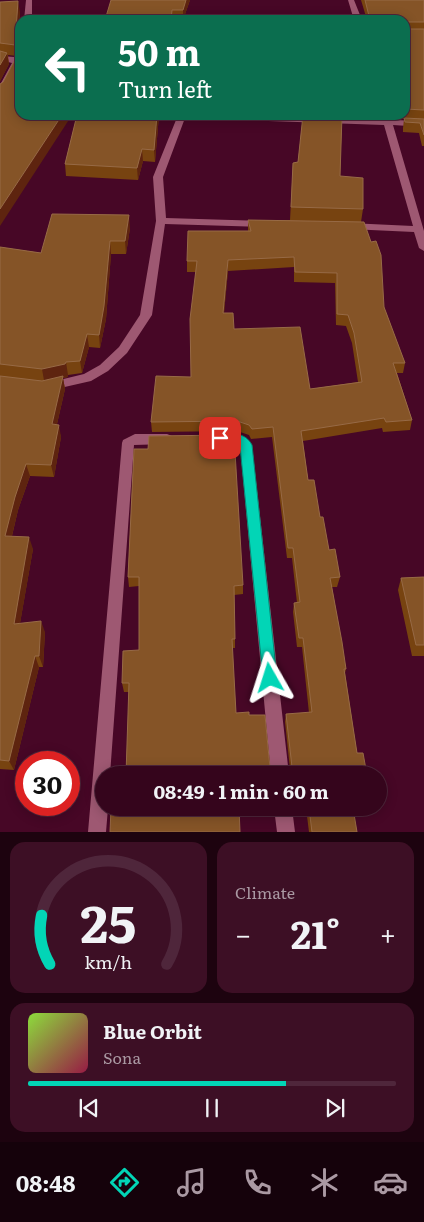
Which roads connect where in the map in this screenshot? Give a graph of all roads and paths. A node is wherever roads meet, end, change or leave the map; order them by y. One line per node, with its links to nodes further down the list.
1 (29, 0): 3 (street)
2 (351, 0): 4 (street)
3 (28, 15)
4 (356, 15)
5 (15, 56): 7 (street)
6 (0, 58): 7 (street)
7 (9, 59): 8 (street)
8 (15, 62)
9 (15, 64): 10 (street)
10 (0, 93)
11 (180, 120): 15 (street)
12 (386, 120): 18 (street)
13 (394, 120): 14 (street)
14 (424, 124)
15 (162, 221): 16 (street); 20 (street)
16 (270, 224)
17 (339, 226): 18 (street)
18 (418, 228): 19 (street)
19 (424, 248)
20 (36, 386)
21 (182, 438): 25 (street)
22 (200, 438): 23 (street)
23 (279, 766)
24 (284, 816): 26 (street)
25 (97, 832)
26 (286, 832)

